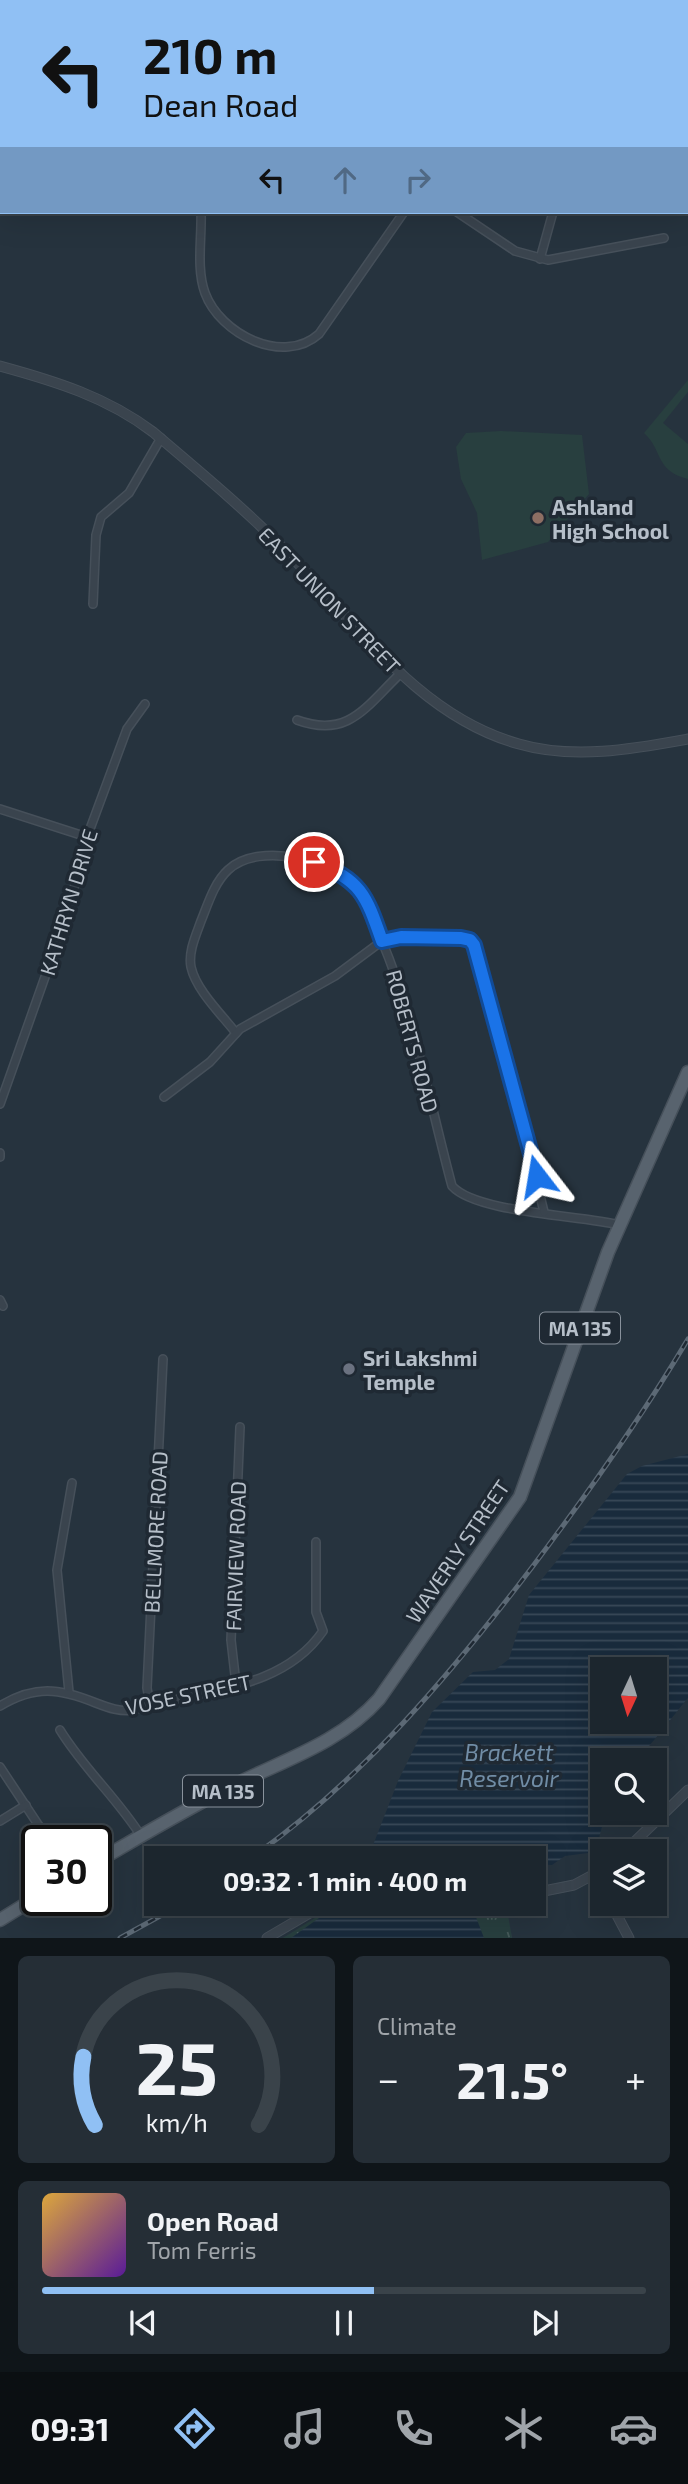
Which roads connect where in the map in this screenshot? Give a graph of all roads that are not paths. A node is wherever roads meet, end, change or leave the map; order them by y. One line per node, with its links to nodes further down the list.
1 (201, 214): 2 (street)
2 (403, 214)
3 (460, 214): 6 (street)
4 (552, 214): 6 (street)
5 (664, 238): 6 (street)
6 (540, 259)
7 (0, 366): 8 (street, EAST UNION STREET)
8 (161, 438): 9 (street); 10 (street, EAST UNION STREET)
9 (93, 604)
10 (401, 673): 12 (street); 13 (street, EAST UNION STREET)
11 (145, 704): 15 (street, KATHRYN DRIVE)
12 (297, 720)
13 (688, 739)
14 (0, 809): 15 (street)
15 (87, 837): 20 (street, KATHRYN DRIVE)
16 (382, 941): 17 (street); 17 (street, ROBERTS ROAD); 21 (street, ROBERTS ROAD); 21 (street)
17 (236, 1033): 19 (street)
18 (688, 1072): 22 (main road, WAVERLY STREET / MA 135)
19 (164, 1097)
20 (0, 1104)
21 (544, 1212): 22 (street, ROBERTS ROAD)
22 (620, 1225): 37 (main road, WAVERLY STREET / MA 135)
23 (163, 1359): 29 (street, BELLMORE ROAD)
24 (240, 1427): 27 (street, FAIRVIEW ROAD)
25 (72, 1483): 28 (street)
26 (316, 1542): 27 (street, VOSE STREET)
27 (236, 1684): 29 (street, VOSE STREET)
28 (69, 1692): 29 (street, VOSE STREET); 30 (street, VOSE STREET)
29 (150, 1705)
30 (0, 1706)
31 (60, 1730): 37 (street)
32 (0, 1767): 34 (street)
33 (688, 1790): 38 (street)
34 (26, 1805): 35 (street); 36 (street)
35 (0, 1821)
36 (39, 1825)
37 (141, 1836): 39 (main road, WAVERLY STREET / MA 135)
38 (637, 1839)
39 (112, 1853)
40 (590, 1876): 41 (street)
41 (546, 1891)
42 (21, 1907): 45 (main road)
43 (305, 1916): 46 (street)
44 (617, 1916): 47 (street)
45 (0, 1920)
46 (267, 1938)
47 (629, 1938)

